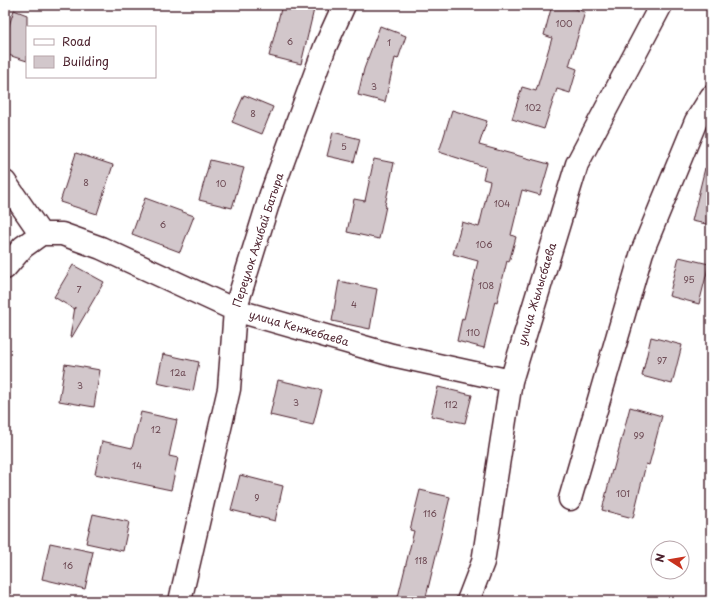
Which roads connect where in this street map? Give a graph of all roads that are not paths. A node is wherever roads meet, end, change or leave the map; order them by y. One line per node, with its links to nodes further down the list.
1 (344, 5): 7 (street, Переулок Ажибай Батыра)
2 (660, 5): 8 (street, улица Жылысбаева)
3 (711, 97): 9 (street)
4 (5, 182): 5 (street)
5 (41, 234): 6 (street); 7 (street, улица Кенжебаева)
6 (5, 268)
7 (235, 310): 8 (street, улица Кенжебаева); 10 (street, Переулок Ажибай Батыра)
8 (512, 381): 11 (street, улица Жылысбаева)
9 (570, 499)
10 (180, 601)
11 (468, 601)

